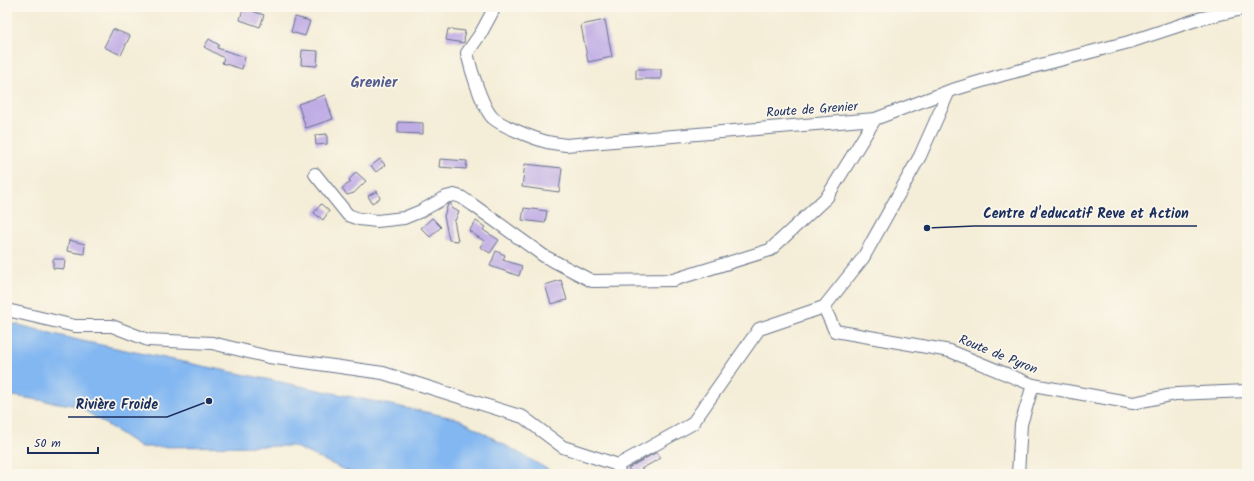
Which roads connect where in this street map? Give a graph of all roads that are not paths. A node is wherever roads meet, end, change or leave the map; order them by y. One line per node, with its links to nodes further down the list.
1 (495, 7): 4 (street, Route de Grenier)
2 (1247, 8): 3 (street, Route de Grenier)
3 (949, 91): 4 (street, Route de Grenier); 6 (street)
4 (875, 120): 5 (street)
5 (315, 174)
6 (824, 307): 8 (street, Route de Pyron); 10 (street)
7 (7, 310): 10 (street)
8 (1033, 386): 9 (street, Route de Pyron); 11 (street)
9 (1247, 391)
10 (618, 470)
11 (1018, 474)

